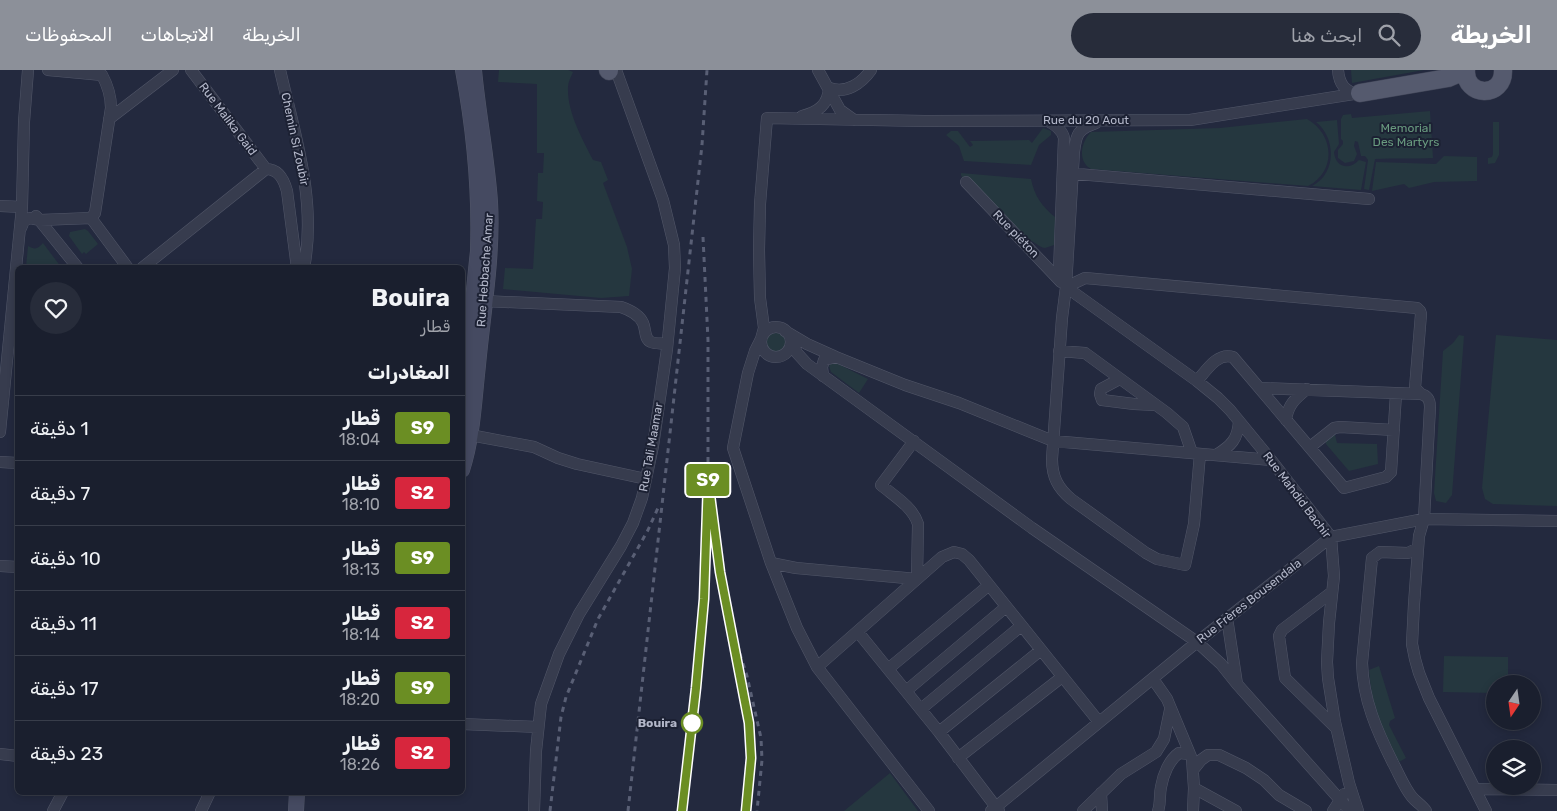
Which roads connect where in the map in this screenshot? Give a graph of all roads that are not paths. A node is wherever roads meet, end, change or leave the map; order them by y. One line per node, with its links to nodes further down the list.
1 (28, 70): 33 (street)
2 (48, 70): 13 (street)
3 (173, 70): 24 (street)
4 (191, 70): 29 (street, Rue Malika Gaid)
5 (280, 70): 42 (street, Chemin Si Zoubir)
6 (463, 70): 58 (main road, Rue Hebbache Amar)
7 (474, 70): 44 (main road, Rue Hebbache Amar)
8 (613, 70): 50 (street, Rue Tali Maamar)
9 (818, 70): 18 (street)
10 (871, 70): 17 (street)
11 (1460, 70): 16 (main road)
12 (1466, 70): 19 (main road)
13 (106, 72): 24 (street)
14 (1338, 73): 20 (street); 21 (street)
15 (1507, 74): 19 (main road)
16 (1442, 79): 19 (main road); 20 (main road)
17 (852, 87): 18 (street); 23 (street)
18 (829, 88): 22 (street); 23 (street)
19 (1476, 89)
20 (1360, 93): 21 (street, Rue du 20 Aout)
21 (1317, 101): 27 (street, Rue du 20 Aout)
22 (797, 118): 23 (street, Rue du 20 Aout); 46 (street, Rue du 20 Aout)
23 (850, 118): 25 (street, Rue du 20 Aout)
24 (109, 119): 35 (street)
25 (1046, 120): 26 (street, Rue du 20 Aout); 28 (street)
26 (1073, 120): 27 (street, Rue du 20 Aout); 28 (street)
27 (1102, 121): 30 (street)
28 (1063, 134): 30 (street)
29 (264, 170): 40 (street); 41 (street, Rue Malika Gaid)
30 (1068, 173): 32 (street); 43 (street); 43 (street)
31 (966, 182): 43 (street, Rue piéton)
32 (1369, 199)
33 (22, 203): 34 (street); 36 (street); 37 (street)
34 (0, 206)
35 (90, 218): 36 (street); 39 (street)
36 (40, 220): 37 (street); 38 (street)
37 (20, 229): 45 (street)
38 (76, 265)
39 (126, 265)
40 (146, 265)
41 (297, 265)
42 (304, 265)
43 (1066, 287): 51 (street); 61 (street, Rue Mahdid Bachir); 66 (street)
44 (484, 302): 50 (street); 73 (main road, Rue Hebbache Amar)
45 (6, 305): 72 (street)
46 (763, 311): 47 (street); 48 (street)
47 (786, 333): 48 (street); 49 (street); 52 (street); 54 (street)
48 (761, 339): 53 (street); 57 (street)
49 (805, 343): 52 (street); 55 (street)
50 (667, 344): 83 (street, Rue Tali Maamar)
51 (1059, 351): 60 (street); 75 (street)
52 (797, 353): 56 (street)
53 (769, 356): 54 (street); 57 (street)
54 (783, 356): 56 (street)
55 (836, 357): 59 (street); 75 (street)
56 (807, 364): 59 (street)
57 (750, 365): 88 (street)
58 (465, 375)
59 (824, 376): 74 (street)
60 (1118, 377): 64 (street); 67 (street)
61 (1197, 381): 62 (street); 70 (street, Rue Mahdid Bachir)
62 (1260, 388): 63 (street); 69 (street)
63 (1307, 389): 65 (street); 69 (street)
64 (1138, 391): 67 (street); 68 (street)
65 (1396, 394): 66 (street); 71 (street)
66 (1421, 394): 84 (street)
67 (1134, 404): 68 (street)
68 (1157, 405): 77 (street)
69 (1286, 420): 76 (street)
70 (1239, 421): 78 (street); 79 (street, Rue Mahdid Bachir)
71 (1394, 430): 76 (street); 76 (street)
72 (0, 432)
73 (470, 435): 81 (main road, Rue Hebbache Amar); 83 (street)
74 (914, 441): 92 (street); 100 (street)
75 (1053, 441): 77 (street); 77 (street)
76 (1310, 447)
77 (1196, 453): 78 (street)
78 (1216, 455): 79 (street)
79 (1271, 460): 86 (street, Rue Mahdid Bachir)
80 (0, 462): 82 (street)
81 (465, 462)
82 (15, 463)
83 (646, 479): 112 (street, Rue Tali Maamar)
84 (1424, 518): 85 (street, Rue Frères Bousendala); 86 (street, Rue Frères Bousendala); 87 (street)
85 (1557, 521)
86 (1331, 537): 95 (street, Rue Mahdid Bachir); 97 (street, Rue Frères Bousendala)
87 (1418, 548): 122 (street); 146 (street)
88 (771, 563): 91 (street); 93 (street)
89 (0, 566): 90 (street)
90 (15, 567)
91 (796, 568): 92 (street); 93 (street)
92 (917, 579): 94 (street); 99 (street)
93 (780, 584): 102 (street)
94 (988, 586): 96 (street); 103 (street)
95 (1332, 592): 113 (street, Rue Mahdid Bachir); 113 (street)
96 (1006, 607): 98 (street); 107 (street)
97 (1227, 618): 100 (street, Rue Frères Bousendala); 106 (street)
98 (1021, 626): 101 (street); 108 (street)
99 (858, 632): 102 (street); 103 (street)
100 (1197, 642): 105 (street, Rue Frères Bousendala); 106 (street)
101 (1041, 650): 104 (street); 114 (street)
102 (818, 667): 136 (street)
103 (888, 669): 107 (street)
104 (1062, 678): 110 (street); 118 (street)
105 (1153, 679): 109 (street); 110 (street, Rue Frères Bousendala)
106 (1237, 684): 129 (street)
107 (906, 691): 108 (street)
108 (921, 709): 114 (street)
109 (1170, 710): 116 (street); 124 (street)
110 (1099, 722): 130 (street, Rue Frères Bousendala)
111 (465, 724): 112 (street)
112 (538, 727): 135 (street, Rue Tali Maamar)
113 (1336, 728): 120 (street, Rue Mahdid Bachir)
114 (939, 732): 118 (street)
115 (0, 754): 117 (street)
116 (1190, 754): 119 (street); 139 (street)
117 (15, 756)
118 (958, 758): 130 (street)
119 (1193, 770): 121 (street); 142 (street)
120 (1348, 783): 129 (street); 145 (street, Rue Mahdid Bachir)
121 (1194, 788): 140 (street); 141 (street)
122 (1475, 789): 123 (street); 147 (street)
123 (1557, 790)
124 (1101, 793): 137 (street); 138 (street)
125 (62, 795): 131 (street)
126 (209, 795): 132 (street)
127 (297, 795): 133 (main road)
128 (306, 795): 134 (main road)
129 (1341, 800): 143 (street); 144 (street)
130 (995, 810)
131 (54, 811)
132 (201, 811)
133 (296, 811)
134 (305, 811)
135 (534, 811)
136 (929, 811)
137 (1082, 811)
138 (1102, 811)
139 (1158, 811)
140 (1193, 811)
141 (1236, 811)
142 (1306, 811)
143 (1333, 811)
144 (1350, 811)
145 (1358, 811)
146 (1426, 811)
147 (1486, 811)

